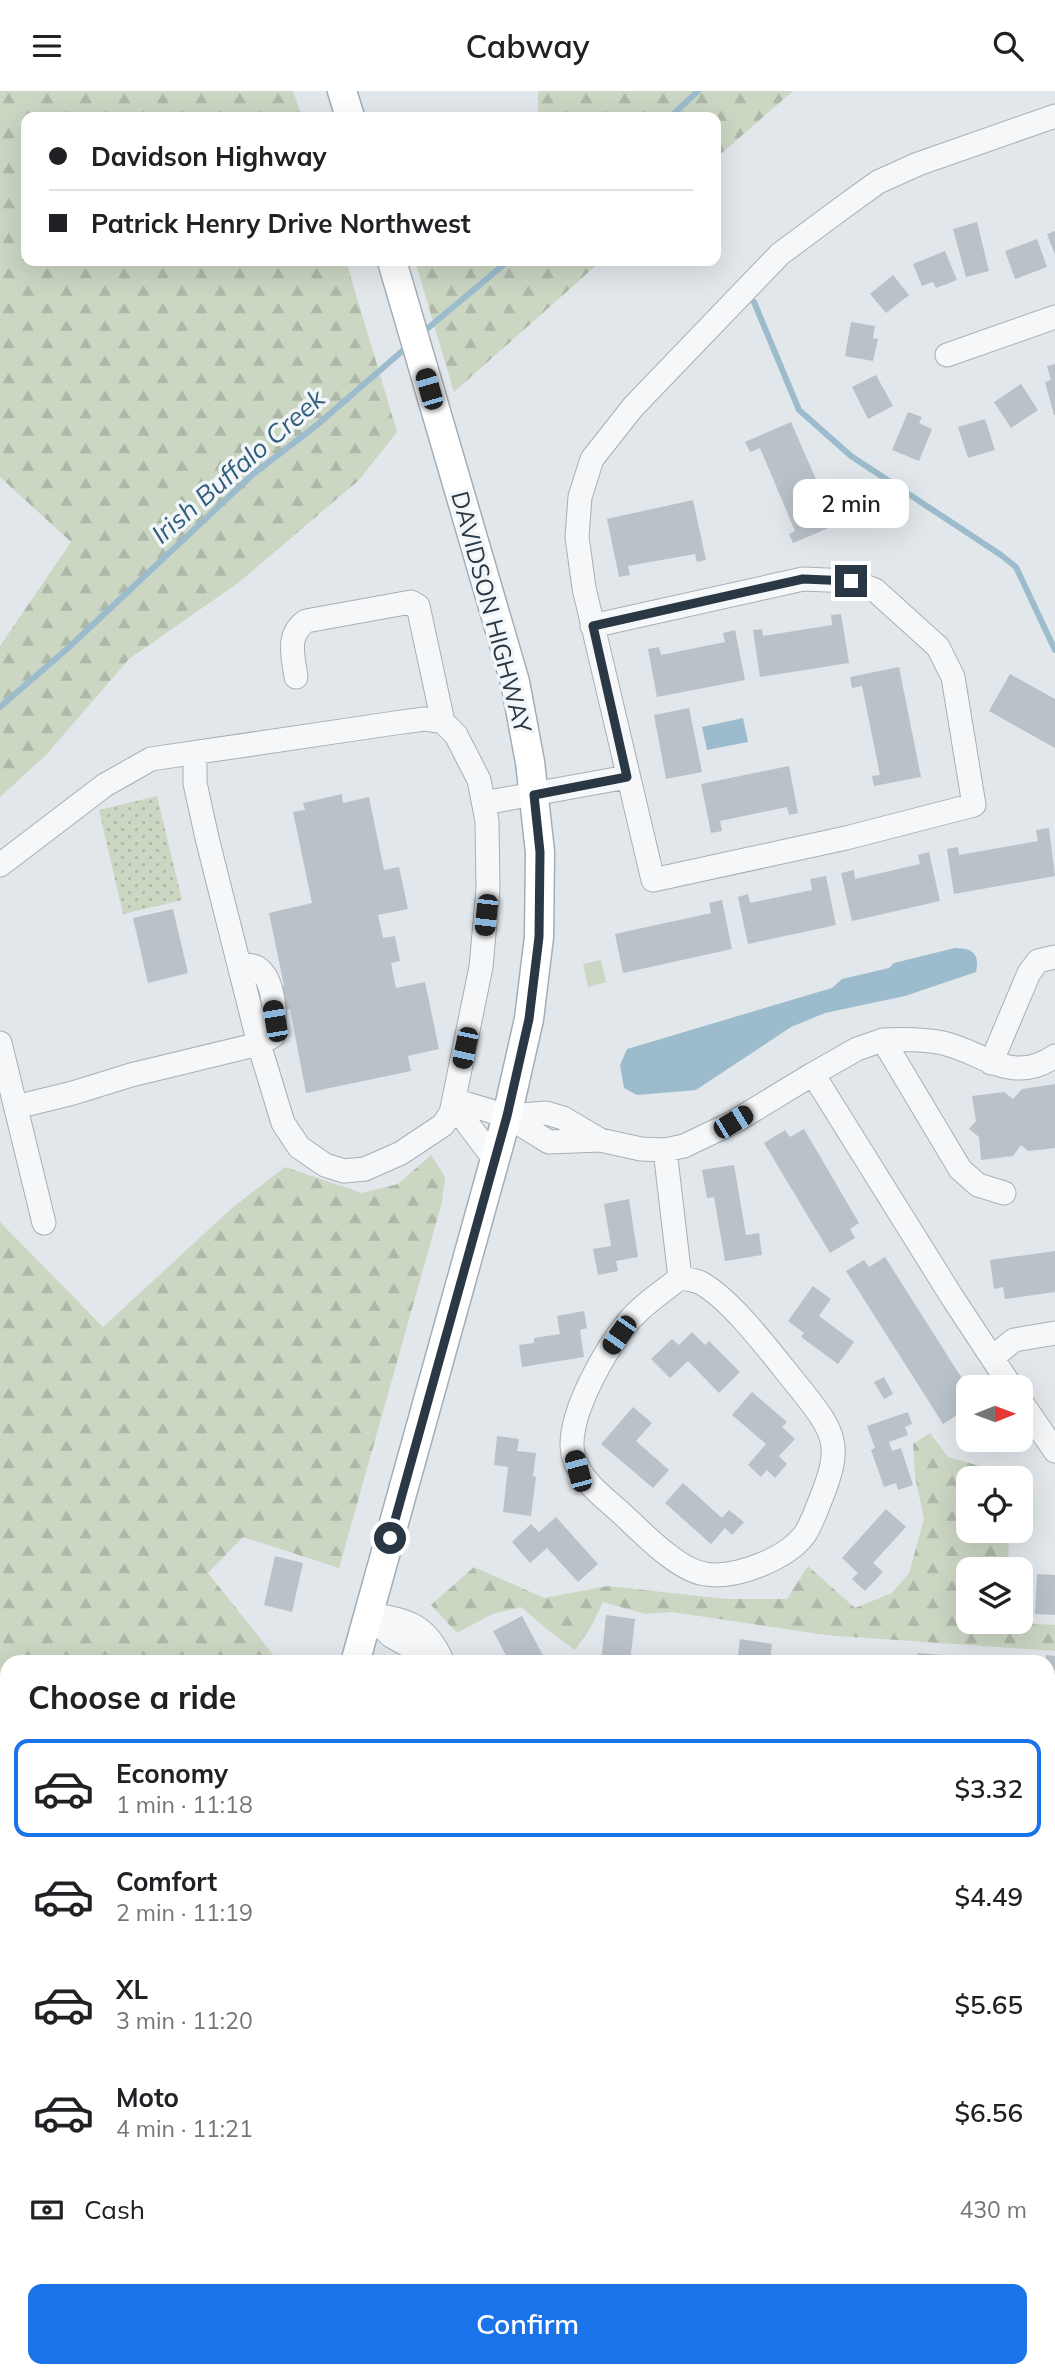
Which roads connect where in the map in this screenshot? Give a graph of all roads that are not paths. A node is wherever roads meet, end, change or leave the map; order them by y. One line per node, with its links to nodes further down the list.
1 (342, 91): 2 (main road)
2 (348, 112)
3 (1055, 116): 7 (street)
4 (394, 267): 12 (main road, DAVIDSON HIGHWAY)
5 (1055, 317): 6 (street)
6 (947, 355)
7 (593, 626): 11 (street); 11 (street)
8 (296, 677): 9 (street)
9 (443, 722): 10 (street); 13 (street)
10 (195, 753): 14 (street); 18 (street)
11 (627, 777): 12 (street)
12 (534, 795): 13 (street); 24 (main road, DAVIDSON HIGHWAY)
13 (484, 803): 22 (street)
14 (0, 865)
15 (1055, 957): 20 (street)
16 (883, 1040): 20 (street); 21 (street); 27 (street)
17 (0, 1043): 23 (street)
18 (259, 1044): 22 (street); 23 (street)
19 (1055, 1056): 20 (street)
20 (991, 1063)
21 (813, 1074): 25 (street); 31 (street)
22 (453, 1106): 24 (street); 26 (street)
23 (16, 1107): 28 (street)
24 (507, 1116): 25 (street); 26 (main road, DAVIDSON HIGHWAY)
25 (665, 1150): 29 (street)
26 (495, 1160): 35 (main road, DAVIDSON HIGHWAY)
27 (1004, 1193)
28 (44, 1223)
29 (680, 1278): 29 (street)
30 (1055, 1333): 31 (street)
31 (992, 1358): 32 (street)
32 (1003, 1375)
33 (1033, 1419): 34 (street)
34 (1055, 1451)
35 (369, 1613): 36 (main road, DAVIDSON HIGHWAY); 37 (street)
36 (357, 1655)
37 (438, 1655)

